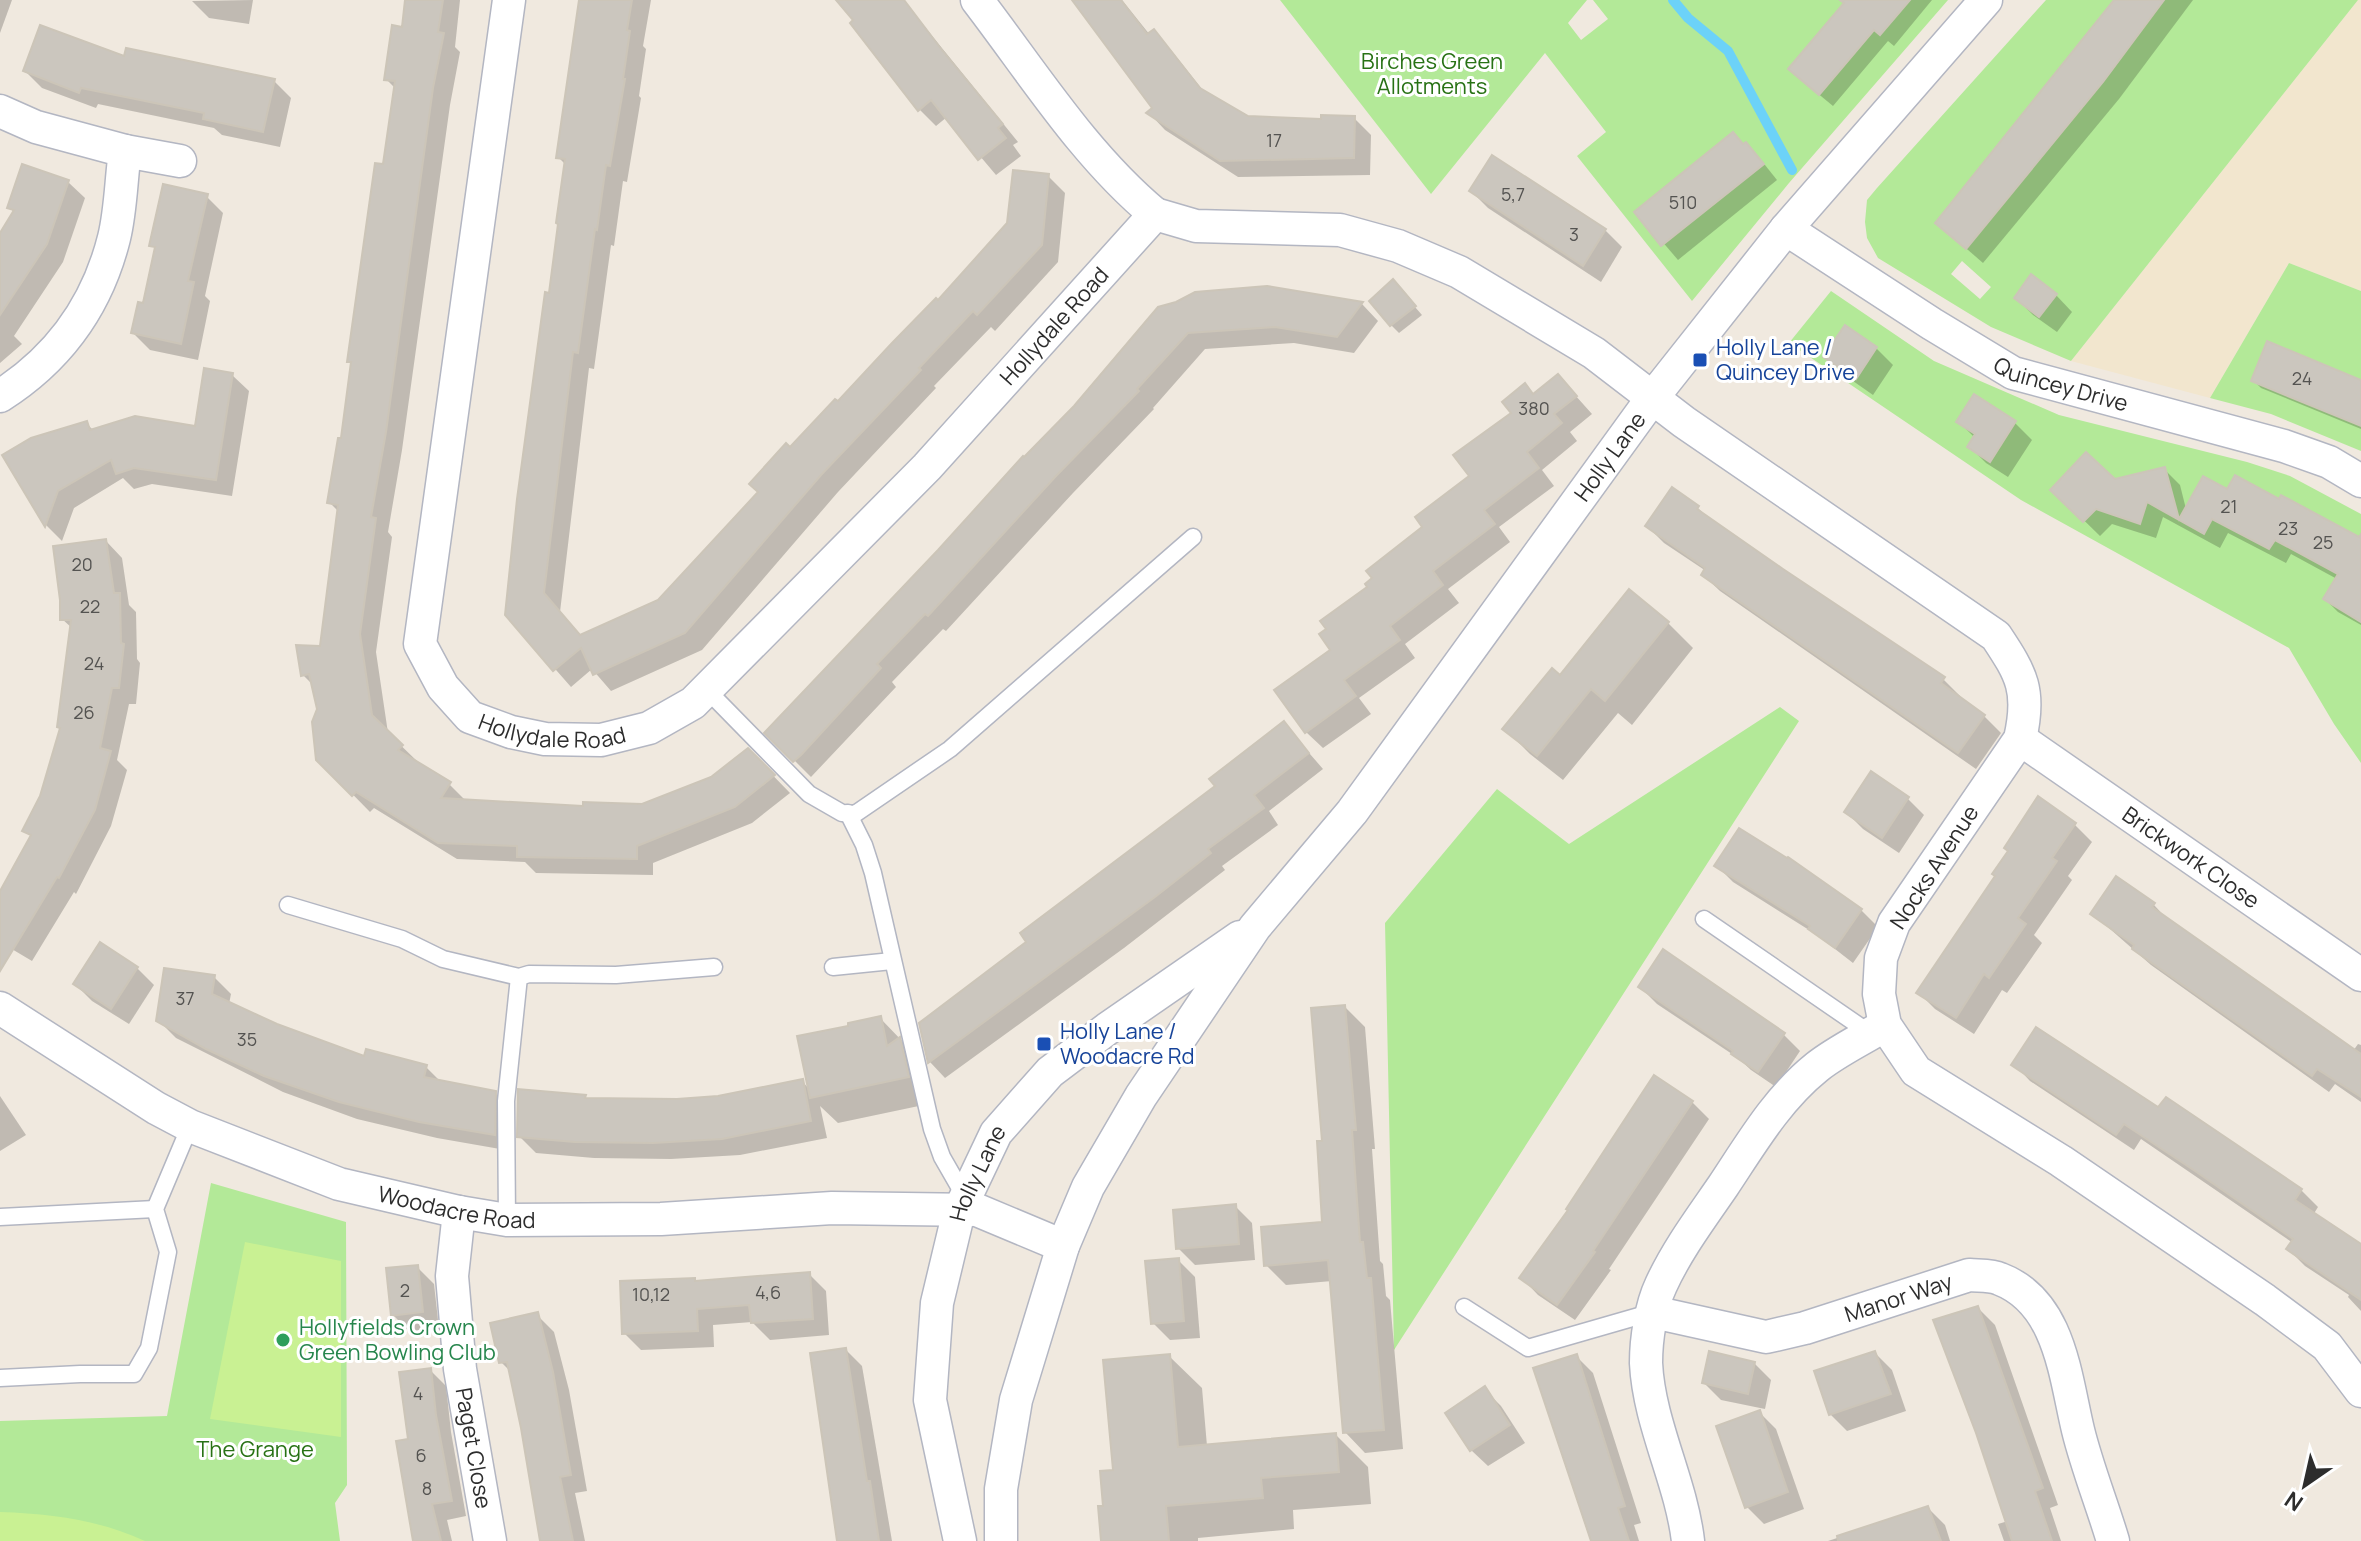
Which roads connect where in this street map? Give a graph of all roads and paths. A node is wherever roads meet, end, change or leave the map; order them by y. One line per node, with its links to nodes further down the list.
1 (509, 0): 13 (street, Hollydale Road)
2 (977, 0): 7 (street)
3 (1986, 0): 8 (street, Holly Lane)
4 (0, 111): 5 (street)
5 (125, 151): 6 (street); 9 (street)
6 (180, 161)
7 (1155, 214): 10 (street); 13 (street, Hollydale Road)
8 (1786, 229): 10 (street, Holly Lane); 11 (street, Quincey Drive)
9 (0, 396)
10 (1653, 397): 14 (street, Nocks Avenue); 18 (street, Holly Lane)
11 (2361, 481)
12 (1193, 537): 15 (lane)
13 (706, 689): 15 (lane)
14 (2020, 739): 22 (street, Brickwork Close); 25 (street, Nocks Avenue)
15 (848, 813): 19 (lane)
16 (288, 905): 23 (lane)
17 (1704, 919): 25 (lane)
18 (1255, 927): 27 (street, Holly Lane); 32 (street, Holly Lane)
19 (892, 961): 21 (lane); 27 (lane)
20 (714, 967): 23 (lane)
21 (833, 967)
22 (2361, 975)
23 (519, 977): 31 (lane)
24 (0, 1008): 26 (street, Woodacre Road)
25 (1878, 1030): 34 (street); 36 (street, Nocks Avenue)
26 (190, 1126): 28 (lane); 29 (street, Woodacre Road)
27 (962, 1204): 31 (street, Woodacre Road); 32 (street, Woodacre Road); 38 (street, Holly Lane)
28 (155, 1209): 30 (lane); 35 (lane)
29 (459, 1212): 31 (street, Woodacre Road); 37 (street, Paget Close)
30 (0, 1217)
31 (507, 1220)
32 (1063, 1246): 39 (street, Holly Lane)
33 (1464, 1307): 34 (lane)
34 (1653, 1312): 40 (street); 41 (street, Manor Way)
35 (0, 1378)
36 (2361, 1391)
37 (490, 1541)
38 (960, 1541)
39 (1001, 1541)
40 (1688, 1541)
41 (2113, 1541)

